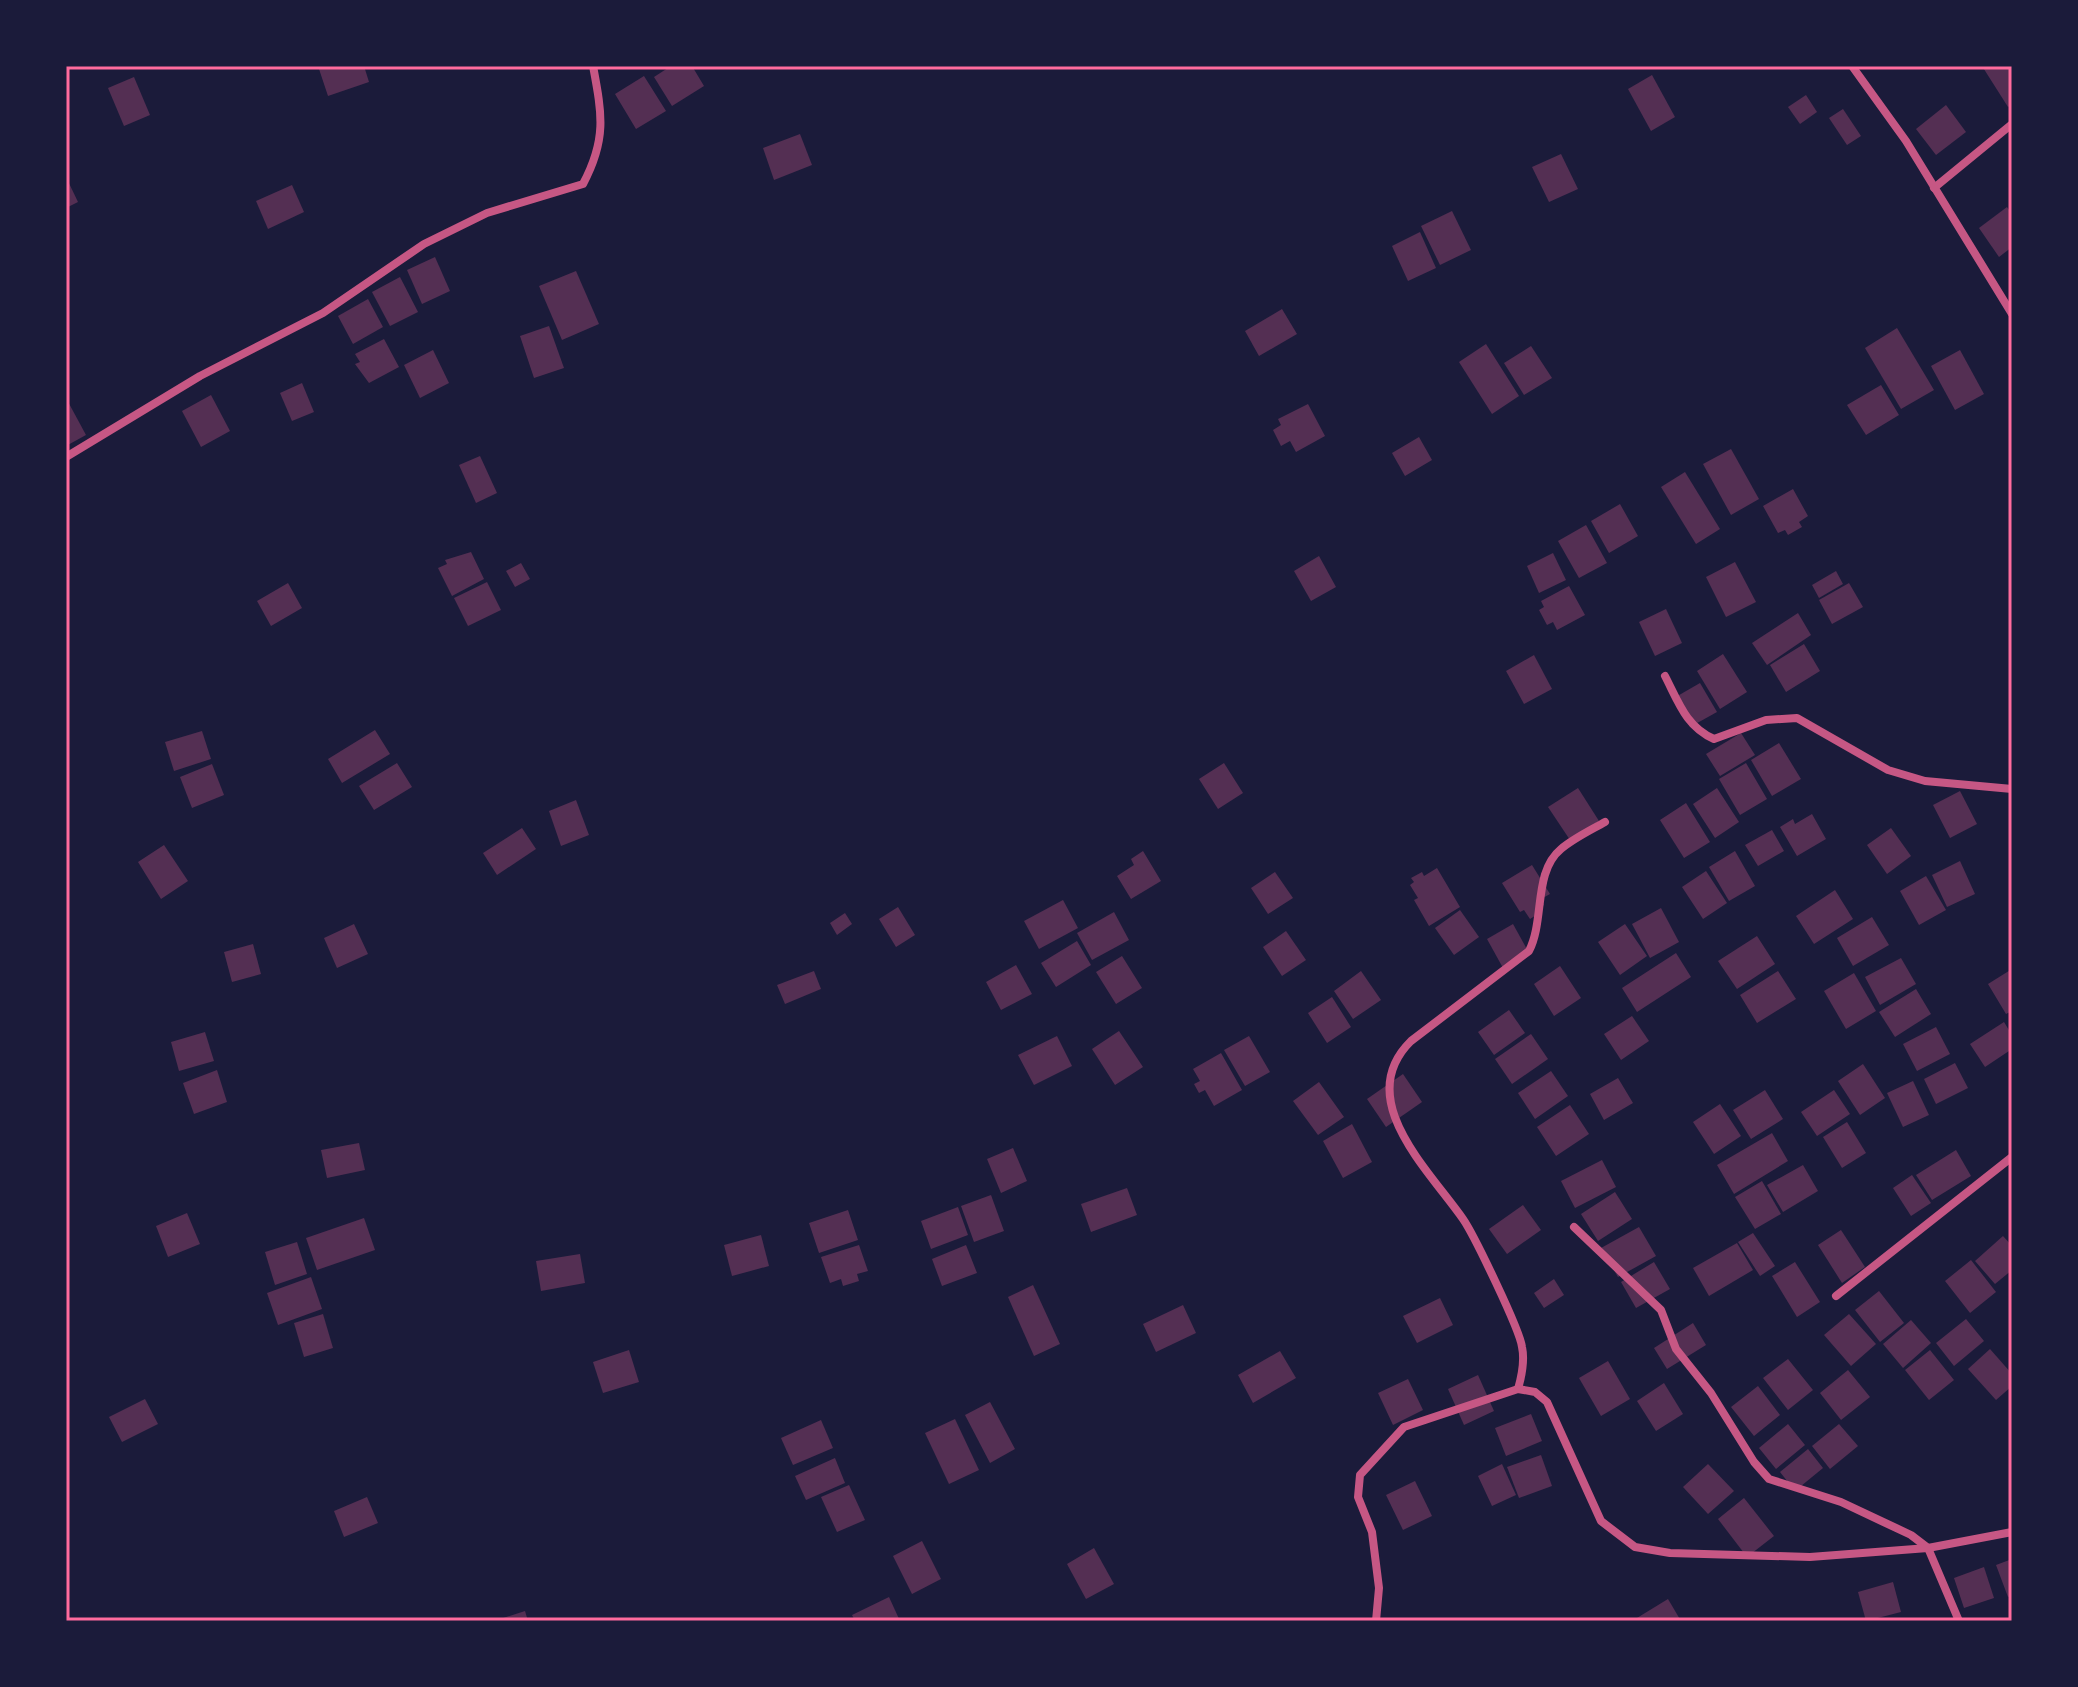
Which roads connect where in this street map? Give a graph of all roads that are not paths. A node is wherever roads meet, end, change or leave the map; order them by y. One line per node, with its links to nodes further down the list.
1 (593, 66): 6 (street)
2 (1852, 66): 4 (street)
3 (2012, 124): 4 (street)
4 (1934, 188): 5 (street)
5 (2012, 314)
6 (66, 457)
7 (1665, 676): 8 (street)
8 (2012, 789)
9 (1605, 822): 13 (street)
10 (2012, 1157): 12 (street)
11 (1574, 1227): 15 (street)
12 (1836, 1296)
13 (1518, 1389): 15 (street); 16 (street)
14 (2012, 1532): 15 (street)
15 (1928, 1548): 17 (street)
16 (1376, 1621)
17 (1959, 1621)

